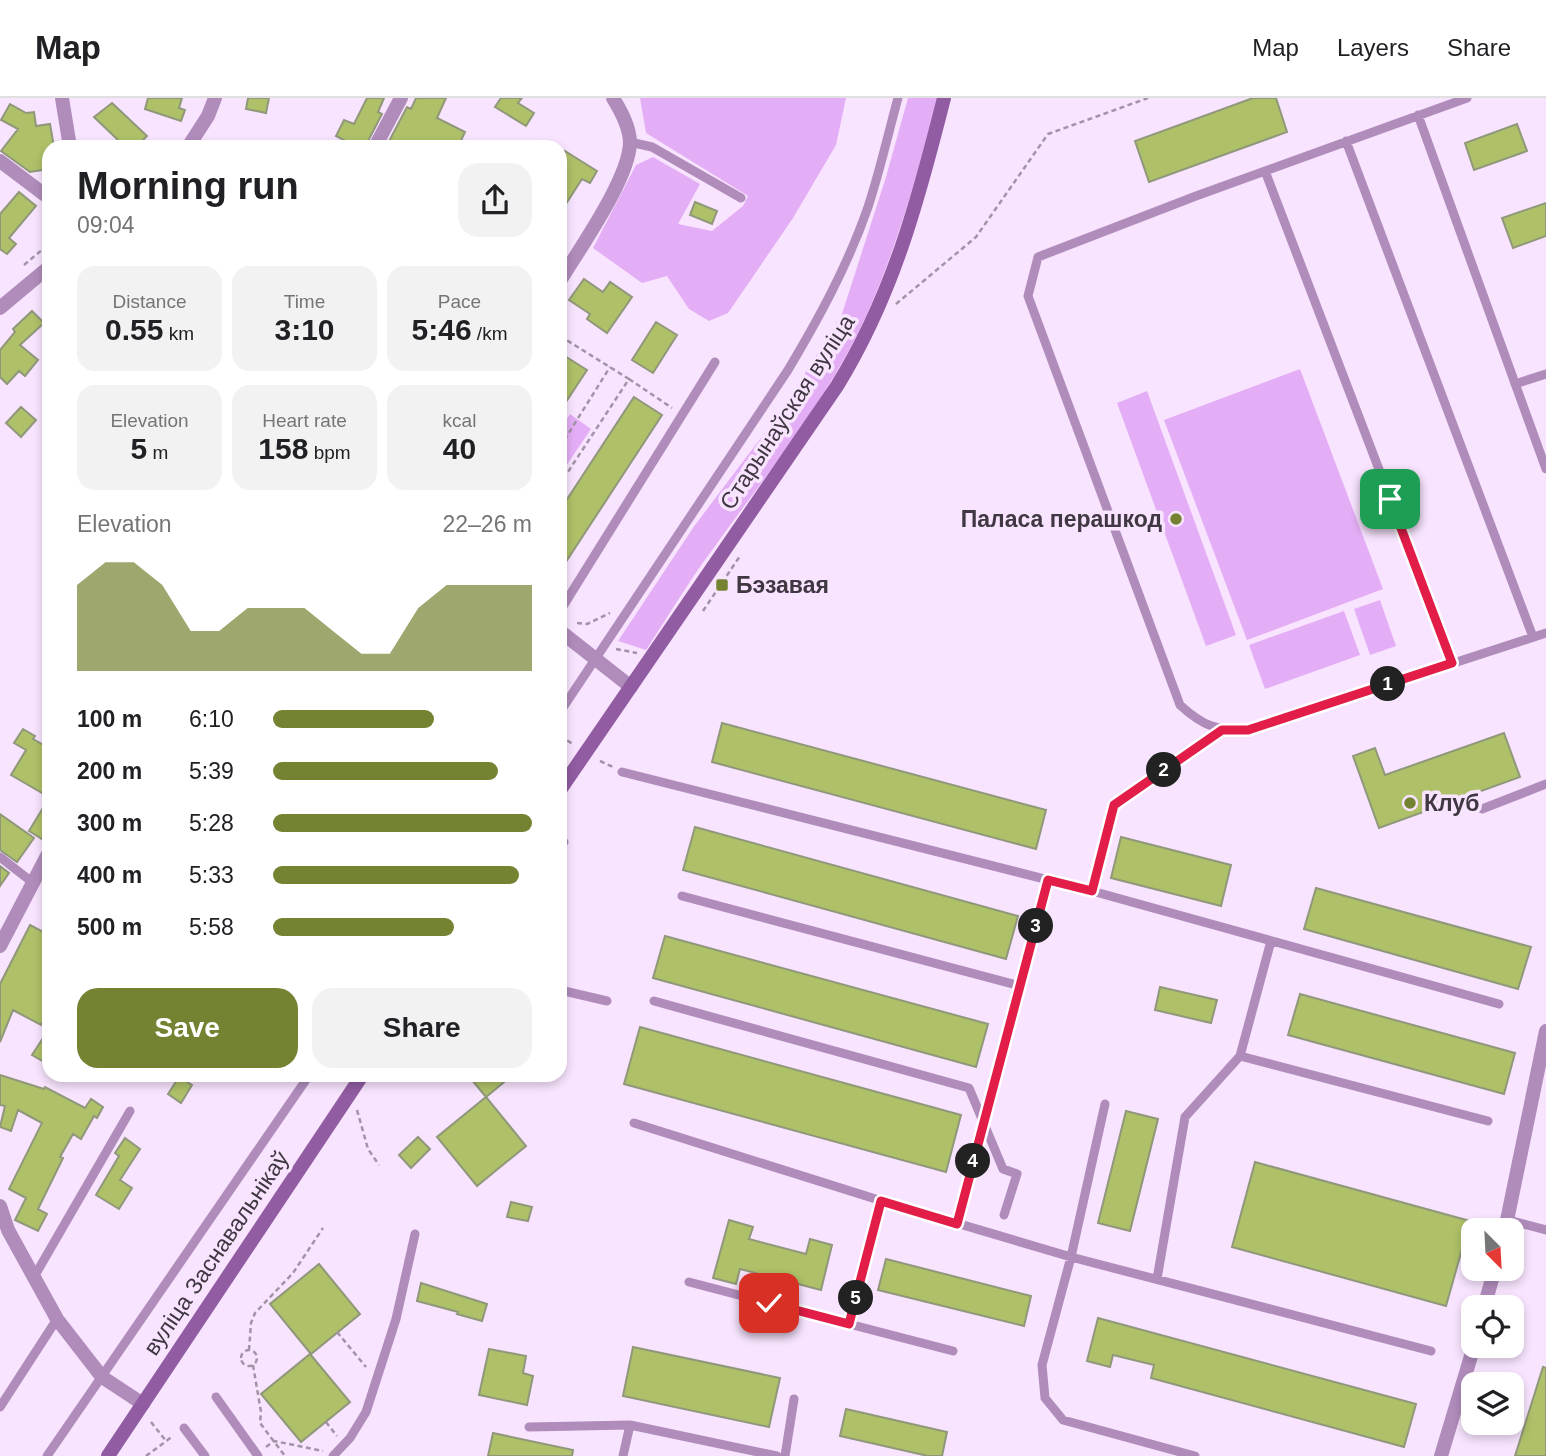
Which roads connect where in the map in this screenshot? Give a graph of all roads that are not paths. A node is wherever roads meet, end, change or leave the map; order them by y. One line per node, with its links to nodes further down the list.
1 (62, 98): 9 (street)
2 (215, 98): 10 (street)
3 (401, 98): 11 (street)
4 (612, 98): 13 (street)
5 (898, 98): 29 (lane)
6 (944, 98): 31 (main road, Старынаўская вуліца)
7 (1467, 98): 8 (lane)
8 (1418, 115): 12 (lane); 23 (lane)
9 (69, 140)
10 (193, 140)
11 (379, 140)
12 (1346, 141): 15 (lane); 28 (lane)
13 (630, 142): 17 (lane); 18 (street)
14 (0, 161): 16 (street)
15 (1265, 171): 30 (lane); 33 (lane)
16 (42, 193)
17 (741, 198)
18 (567, 269)
19 (42, 273): 20 (street)
20 (0, 308)
21 (715, 362): 25 (lane)
22 (1546, 374): 23 (lane)
23 (1515, 384): 24 (lane)
24 (1546, 470)
25 (567, 600)
26 (567, 628): 29 (street)
27 (1546, 633): 28 (lane)
28 (1533, 637): 30 (lane)
29 (596, 660): 31 (street); 32 (lane)
30 (1452, 663): 33 (lane)
31 (631, 687): 35 (main road)
32 (567, 702)
33 (1222, 730): 42 (lane)
34 (622, 772): 40 (lane)
35 (567, 780)
36 (1546, 785): 37 (lane)
37 (1482, 809)
38 (0, 857): 41 (lane)
39 (42, 864): 41 (street)
40 (1048, 880): 42 (lane); 46 (lane)
41 (32, 882): 45 (street)
42 (1092, 891): 44 (lane)
43 (682, 896): 46 (lane)
44 (1271, 941): 50 (lane); 52 (lane)
45 (0, 946)
46 (1020, 986): 57 (lane)
47 (567, 992): 48 (lane)
48 (607, 1002)
49 (654, 1002): 57 (lane)
50 (1499, 1004)
51 (1546, 1031): 63 (street)
52 (1240, 1056): 58 (lane); 70 (lane)
53 (305, 1082): 77 (lane)
54 (358, 1082): 80 (main road, вуліца Заснавальнікаў)
55 (1105, 1104): 68 (lane)
56 (130, 1111): 69 (lane)
57 (983, 1120): 62 (lane); 64 (lane)
58 (1488, 1121)
59 (634, 1123): 60 (lane)
60 (881, 1201): 64 (lane); 73 (lane)
61 (0, 1206): 69 (street)
62 (1004, 1215)
63 (1507, 1218)
64 (957, 1224): 68 (lane)
65 (1524, 1227): 66 (lane)
66 (1546, 1230)
67 (415, 1234): 86 (lane)
68 (1071, 1257): 70 (lane); 94 (lane)
69 (34, 1277): 72 (street)
70 (1157, 1279): 75 (lane)
71 (689, 1282): 73 (lane)
72 (57, 1319): 77 (street); 81 (lane)
73 (849, 1324): 74 (lane)
74 (953, 1351)
75 (1431, 1351)
76 (1470, 1358): 95 (street)
77 (102, 1377): 80 (street); 88 (lane)
78 (216, 1397): 85 (lane)
79 (794, 1399): 93 (lane)
80 (143, 1405): 89 (main road, вуліца Заснавальнікаў)
81 (0, 1407)
82 (630, 1424): 83 (lane); 87 (lane); 91 (lane)
83 (529, 1427)
84 (184, 1428): 90 (lane)
85 (257, 1455)
86 (335, 1455)
87 (762, 1455): 92 (lane)
88 (47, 1456)
89 (108, 1456)
90 (205, 1456)
91 (623, 1456)
92 (777, 1456)
93 (785, 1456)
94 (1195, 1456)
95 (1441, 1456)

